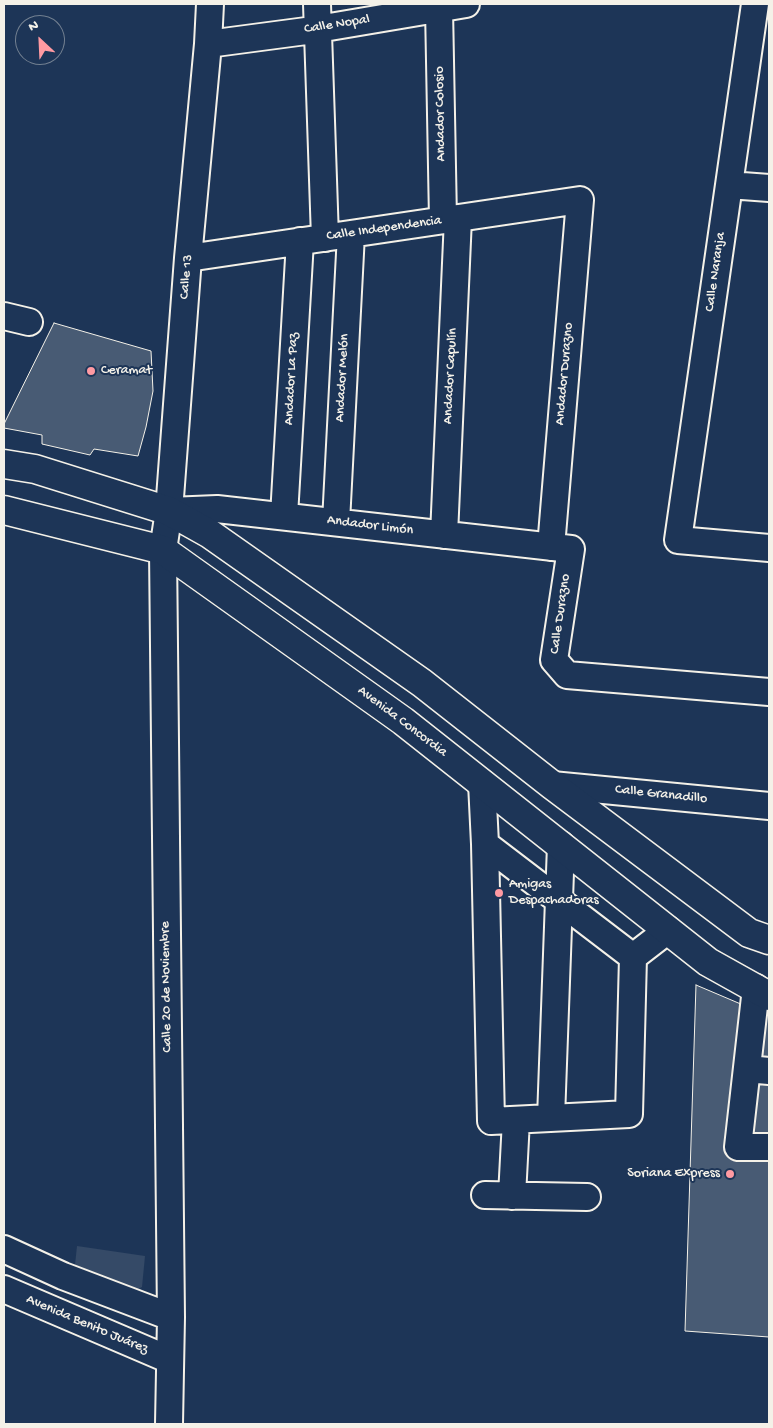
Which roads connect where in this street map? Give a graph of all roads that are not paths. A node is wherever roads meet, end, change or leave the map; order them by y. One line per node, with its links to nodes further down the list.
1 (210, 4): 6 (street, Calle 13)
2 (466, 4): 4 (street, Calle Nopal)
3 (755, 4): 7 (street, Calle Naranja)
4 (439, 8): 5 (street, Calle Nopal); 10 (street, Andador Colosio)
5 (317, 16): 6 (street, Calle Nopal); 12 (street, Andador La Paz)
6 (208, 44): 13 (street, Calle 13)
7 (729, 185): 8 (street); 23 (street, Calle Naranja)
8 (769, 188)
9 (580, 200): 10 (street, Calle Independencia); 22 (street, Andador Durazno)
10 (451, 219): 11 (street, Calle Independencia); 21 (street, Andador Capulín)
11 (351, 234): 12 (street, Calle Independencia); 20 (street, Andador Melón)
12 (313, 240): 13 (street, Calle Independencia); 19 (street, Andador La Paz)
13 (188, 258): 18 (street, Calle 13)
14 (4, 316): 15 (street)
15 (29, 322)
16 (4, 464): 18 (main road)
17 (4, 510): 24 (main road, Avenida Concordia)
18 (169, 511): 19 (street, Andador Limón); 24 (street, Calle 13); 26 (main road)
19 (284, 516): 20 (street, Andador Limón)
20 (336, 522): 21 (street, Andador Limón)
21 (444, 535): 22 (street, Andador Limón)
22 (561, 548): 25 (street, Calle Durazno)
23 (769, 548)
24 (162, 550): 27 (main road, Avenida Concordia); 47 (street, Calle 20 de Noviembre)
25 (769, 692)
26 (472, 722): 27 (main road); 29 (main road)
27 (444, 753): 28 (main road, Avenida Concordia)
28 (482, 783): 31 (street); 32 (main road, Avenida Concordia)
29 (552, 785): 30 (street, Calle Granadillo); 35 (main road)
30 (769, 806)
31 (485, 844): 33 (street); 40 (street)
32 (561, 845): 33 (street); 34 (main road, Avenida Concordia)
33 (558, 901): 36 (street); 39 (street)
34 (668, 930): 36 (street); 37 (main road, Avenida Concordia)
35 (769, 940)
36 (634, 957): 39 (street)
37 (762, 992): 38 (street)
38 (758, 1070): 41 (street)
39 (551, 1118): 40 (street)
40 (516, 1120): 43 (street)
41 (769, 1147)
42 (485, 1195): 43 (street)
43 (512, 1196): 44 (street)
44 (587, 1198)
45 (4, 1249): 47 (street)
46 (4, 1289): 48 (street, Avenida Benito Juárez)
47 (171, 1317): 48 (street, Calle 20 de Noviembre)
48 (170, 1360): 49 (street, Calle 20 de Noviembre)
49 (169, 1424)

